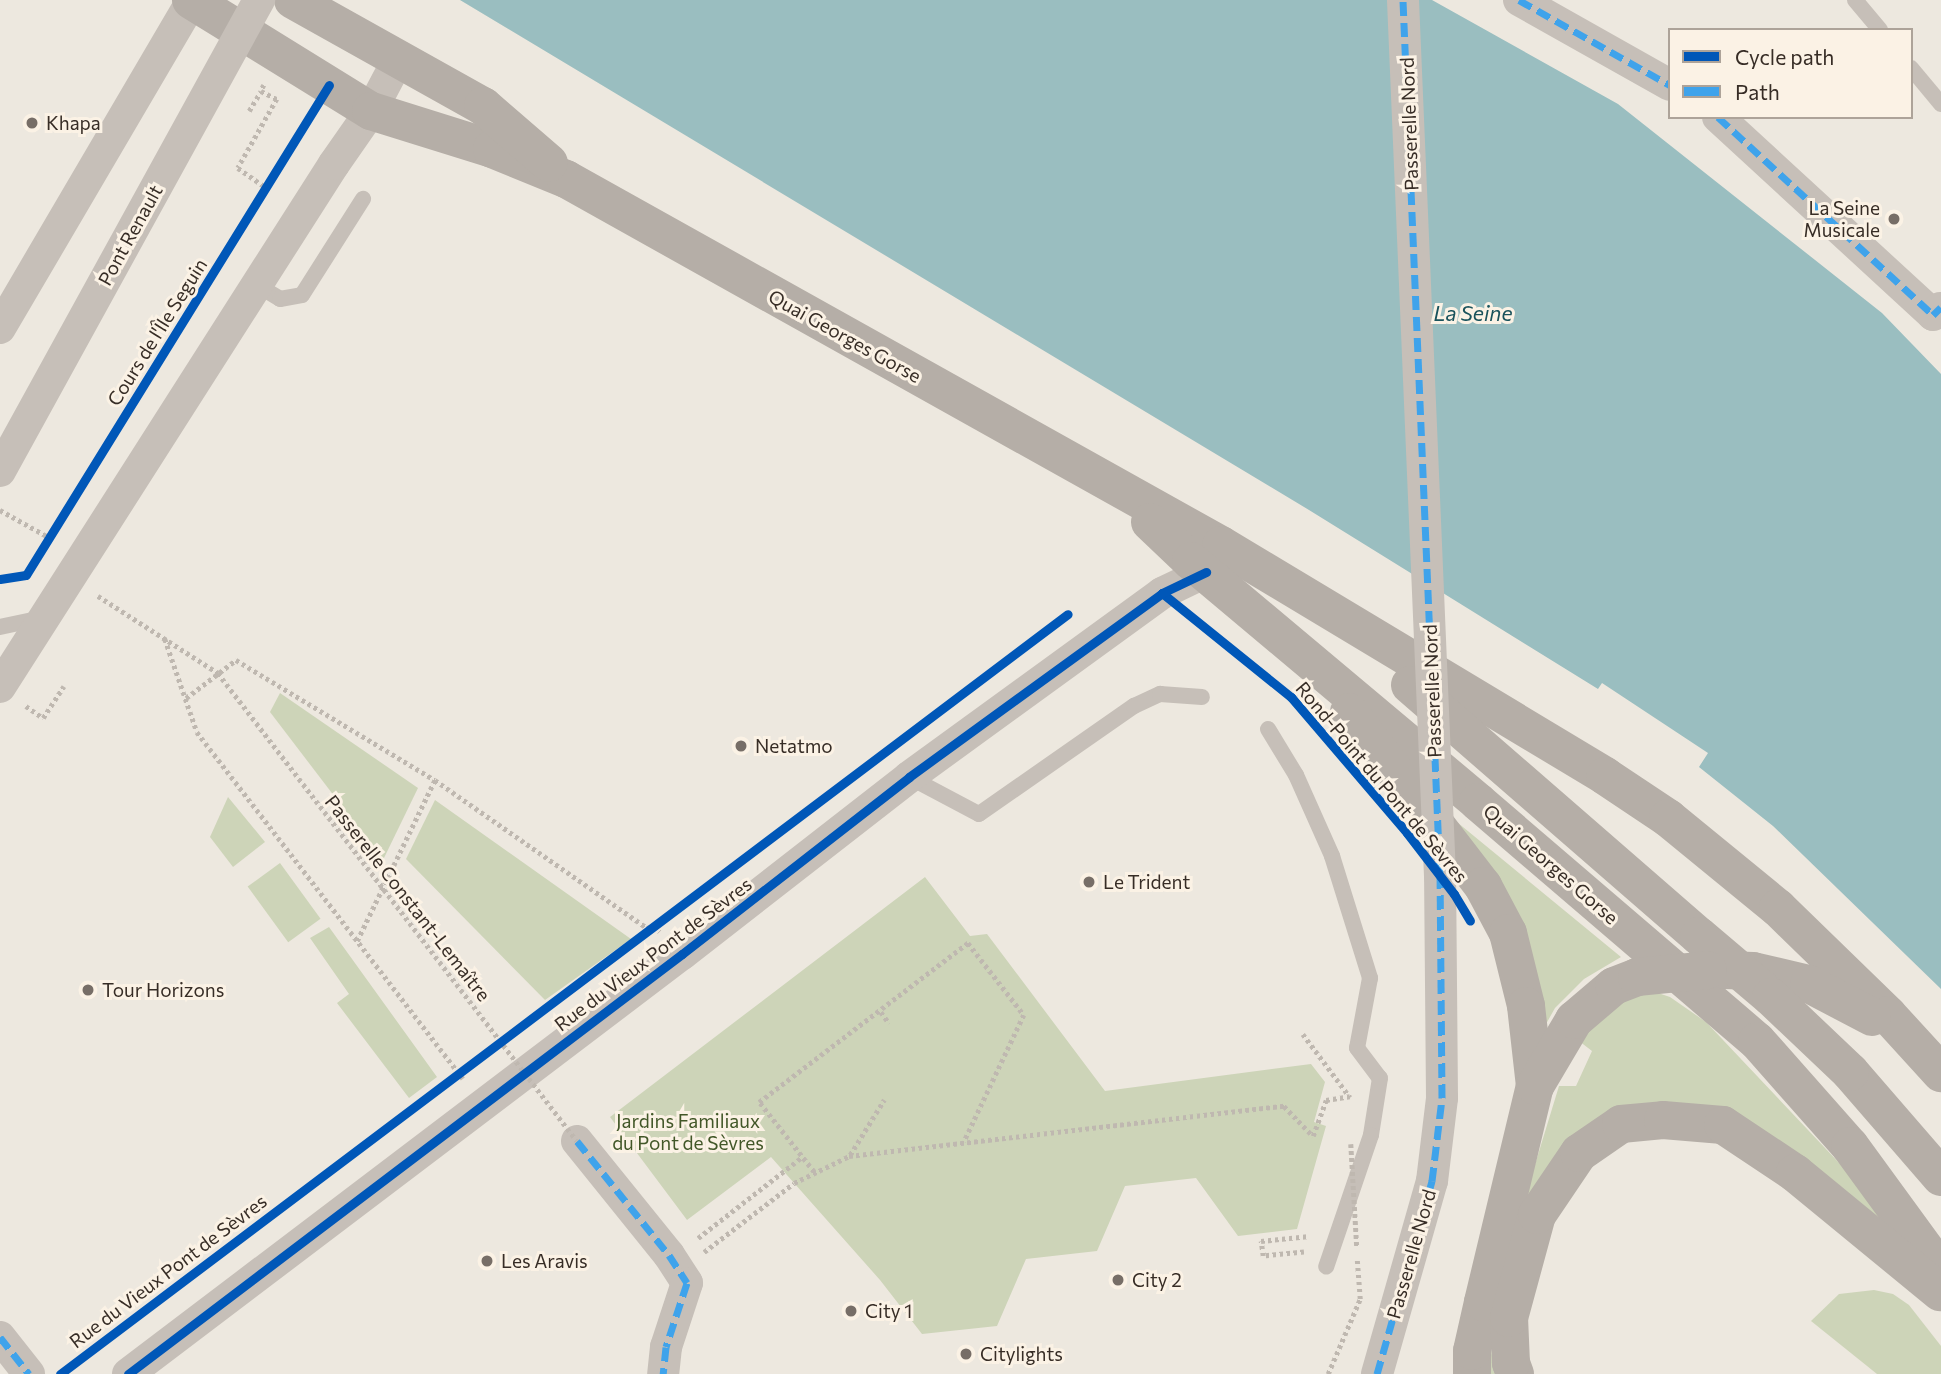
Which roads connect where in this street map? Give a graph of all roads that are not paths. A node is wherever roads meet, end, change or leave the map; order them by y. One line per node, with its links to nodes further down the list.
1 (193, 0): 12 (main road, Quai Georges Gorse); 18 (street)
2 (259, 0): 19 (street, Pont Renault, bridge)
3 (1404, 0): 42 (street, Passerelle Nord, bridge)
4 (1519, 0): 10 (street)
5 (1856, 0): 7 (lane)
6 (293, 2): 8 (main road, Quai Georges Gorse)
7 (1878, 28)
8 (398, 58): 12 (street); 14 (main road, Quai Georges Gorse)
9 (1913, 70): 11 (lane)
10 (1668, 84)
11 (1941, 104)
12 (371, 111): 14 (main road, Quai Georges Gorse); 16 (street)
13 (1720, 119): 17 (street)
14 (566, 179): 20 (main road, Quai Georges Gorse)
15 (363, 199): 16 (lane)
16 (257, 285): 23 (street)
17 (1940, 308)
18 (0, 328)
19 (0, 471)
20 (1124, 493): 21 (main road, Quai Georges Gorse); 22 (main road, Quai Georges Gorse)
21 (1206, 572): 25 (main road, Quai Georges Gorse); 29 (street, Rue du Vieux Pont de Sèvres)
22 (1305, 594): 30 (main road); 31 (main road, Quai Georges Gorse)
23 (44, 618): 24 (lane); 26 (street)
24 (0, 627)
25 (1317, 667): 32 (main road); 36 (main road, Quai Georges Gorse)
26 (0, 687)
27 (1202, 697): 29 (lane)
28 (1268, 729): 35 (lane)
29 (909, 777): 40 (street, Rue du Vieux Pont de Sèvres)
30 (1703, 953): 31 (main road); 32 (main road, bridge); 34 (main road, bridge)
31 (1941, 1073)
32 (1535, 1086): 43 (main road)
33 (577, 1140): 41 (street)
34 (1941, 1177)
35 (1326, 1267)
36 (1941, 1271)
37 (1941, 1293): 44 (main road)
38 (0, 1337): 39 (street)
39 (29, 1374)
40 (128, 1374)
41 (663, 1374)
42 (1377, 1374)
43 (1472, 1374)
44 (1515, 1374)

